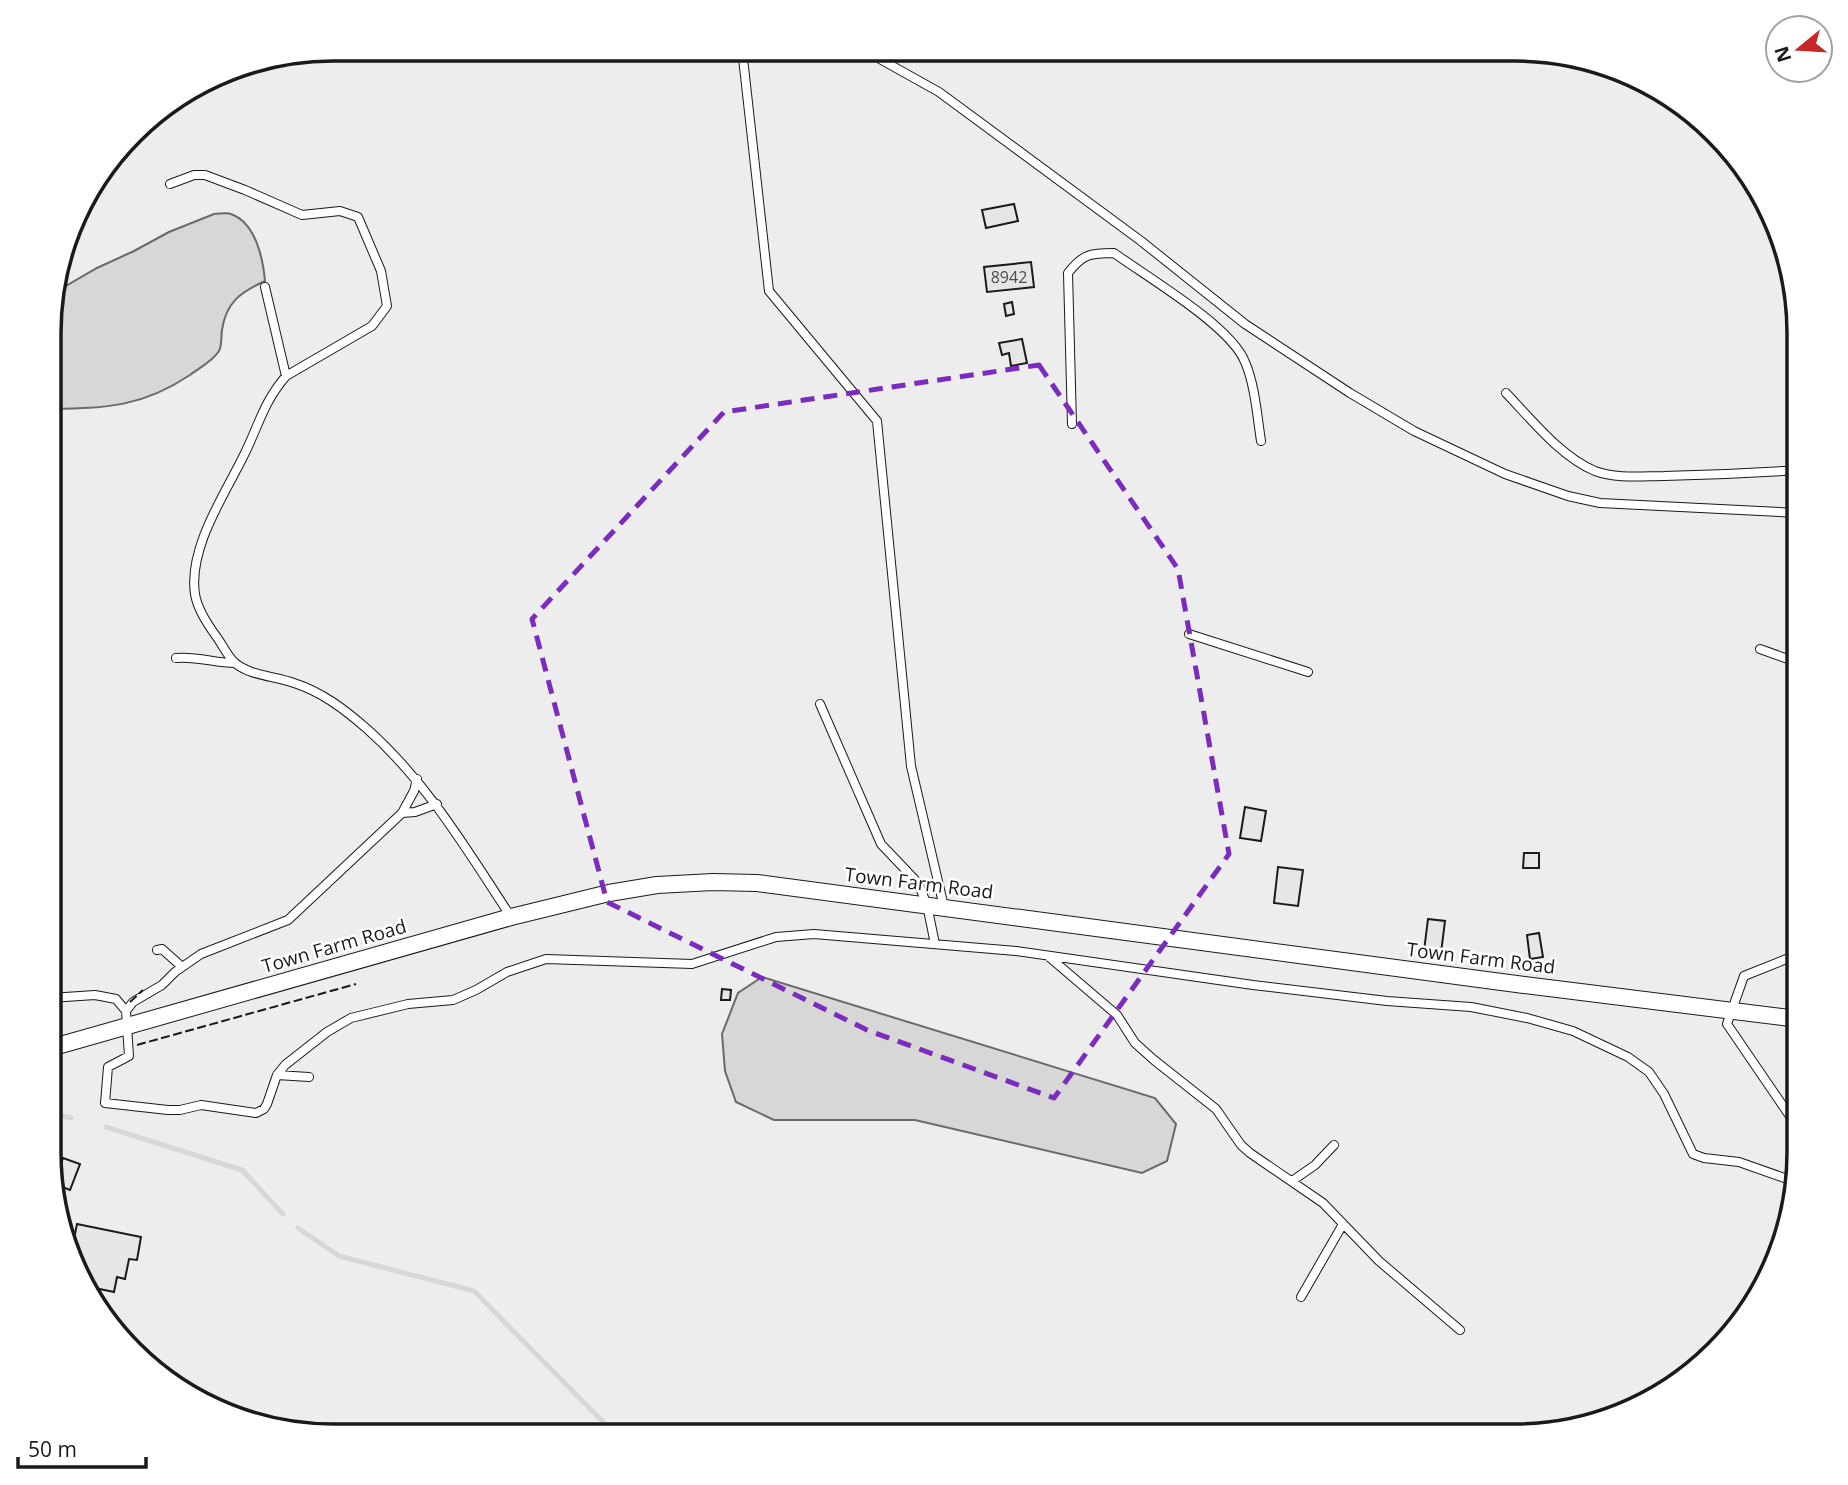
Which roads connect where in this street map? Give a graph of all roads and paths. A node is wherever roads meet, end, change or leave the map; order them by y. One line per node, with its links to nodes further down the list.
1 (743, 61): 22 (lane)
2 (883, 61): 10 (lane)
3 (170, 184): 5 (lane)
4 (265, 287): 5 (lane)
5 (286, 376): 15 (lane)
6 (1506, 393): 9 (lane)
7 (1072, 424): 8 (lane)
8 (1261, 440)
9 (1787, 471)
10 (1787, 512)
11 (1189, 634): 16 (lane)
12 (1760, 649): 14 (lane)
13 (176, 658): 15 (lane)
14 (1787, 659)
15 (235, 663): 18 (lane)
16 (1308, 672)
17 (820, 704): 21 (lane)
18 (417, 779): 19 (lane); 20 (lane)
19 (437, 804): 20 (lane); 23 (lane)
20 (402, 813): 28 (lane)
21 (927, 905): 22 (street, Town Farm Road); 23 (street, Town Farm Road); 24 (lane)
22 (944, 907): 30 (street, Town Farm Road)
23 (511, 917): 32 (street, Town Farm Road)
24 (934, 944): 26 (lane); 34 (lane)
25 (157, 950): 28 (lane)
26 (1048, 956): 38 (lane); 39 (lane)
27 (1787, 958): 30 (lane)
28 (181, 966): 32 (lane)
29 (61, 997): 32 (lane)
30 (1733, 1010): 31 (street, Town Farm Road); 36 (lane)
31 (1787, 1017)
32 (126, 1018): 33 (street, Town Farm Road); 34 (lane)
33 (61, 1044)
34 (277, 1075): 35 (lane)
35 (309, 1077)
36 (1787, 1112)
37 (1334, 1145): 39 (lane)
38 (1785, 1178)
39 (1292, 1181): 40 (lane)
40 (1343, 1224): 41 (lane); 42 (lane)
41 (1301, 1297)
42 (1461, 1330)

